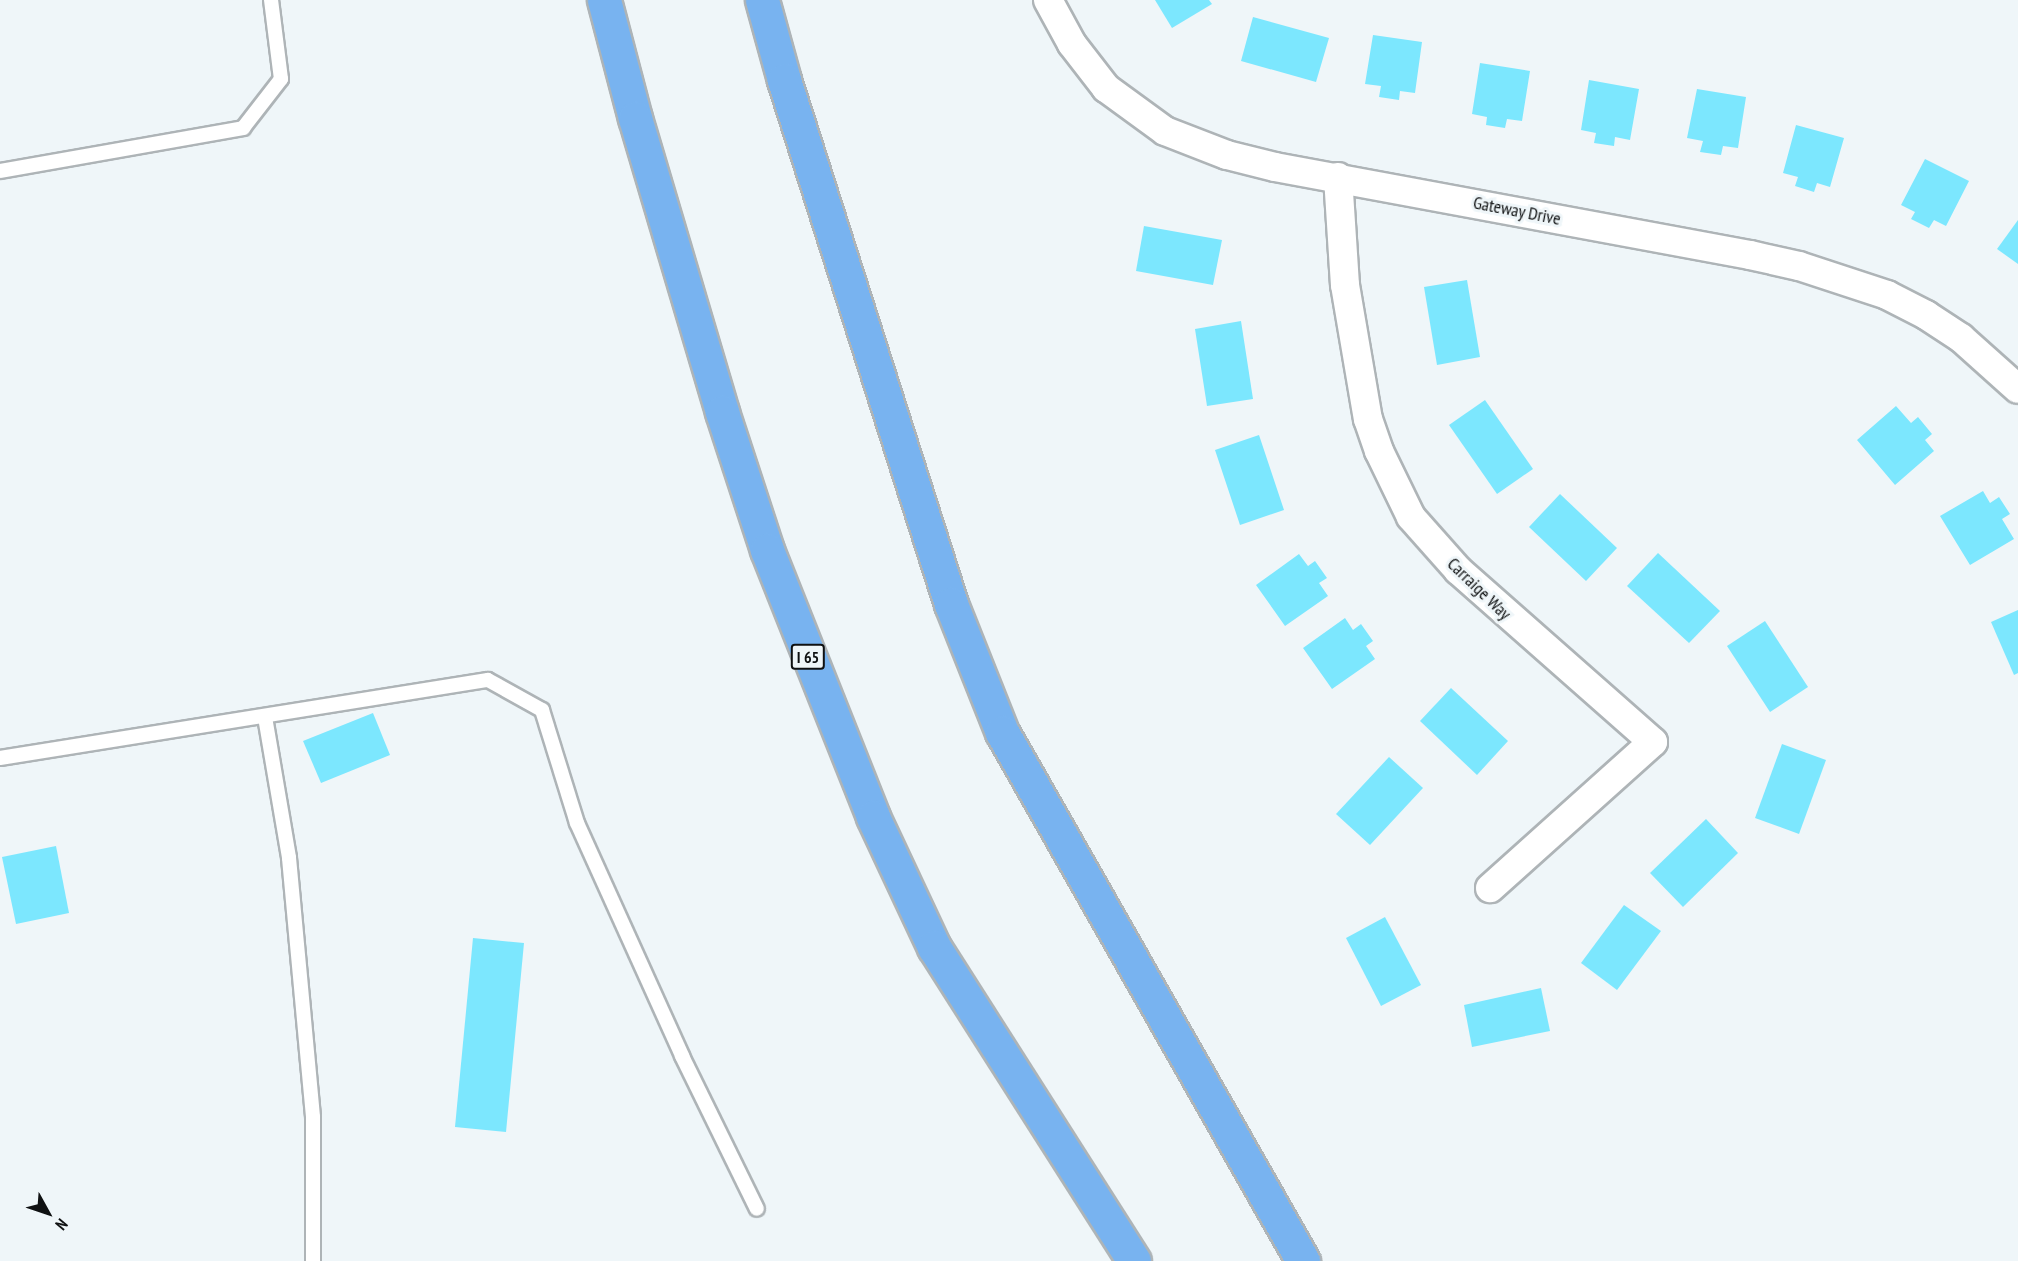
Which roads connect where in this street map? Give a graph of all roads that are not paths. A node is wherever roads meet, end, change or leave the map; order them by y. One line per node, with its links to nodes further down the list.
1 (271, 0): 9 (lane)
2 (588, 0): 8 (highway)
3 (604, 0): 8 (highway, I 65)
4 (762, 0): 7 (highway)
5 (767, 0): 7 (highway)
6 (1048, 0): 10 (street, Gateway Drive)
7 (776, 51): 18 (highway)
8 (635, 118): 17 (highway, I 65)
9 (0, 171)
10 (1338, 177): 11 (street, Gateway Drive); 14 (street, Carraige Way)
11 (2018, 389)
12 (265, 717): 13 (lane); 15 (lane); 16 (lane)
13 (0, 758)
14 (1490, 888)
15 (757, 1209)
16 (314, 1261)
17 (1134, 1261)
18 (1303, 1261)

